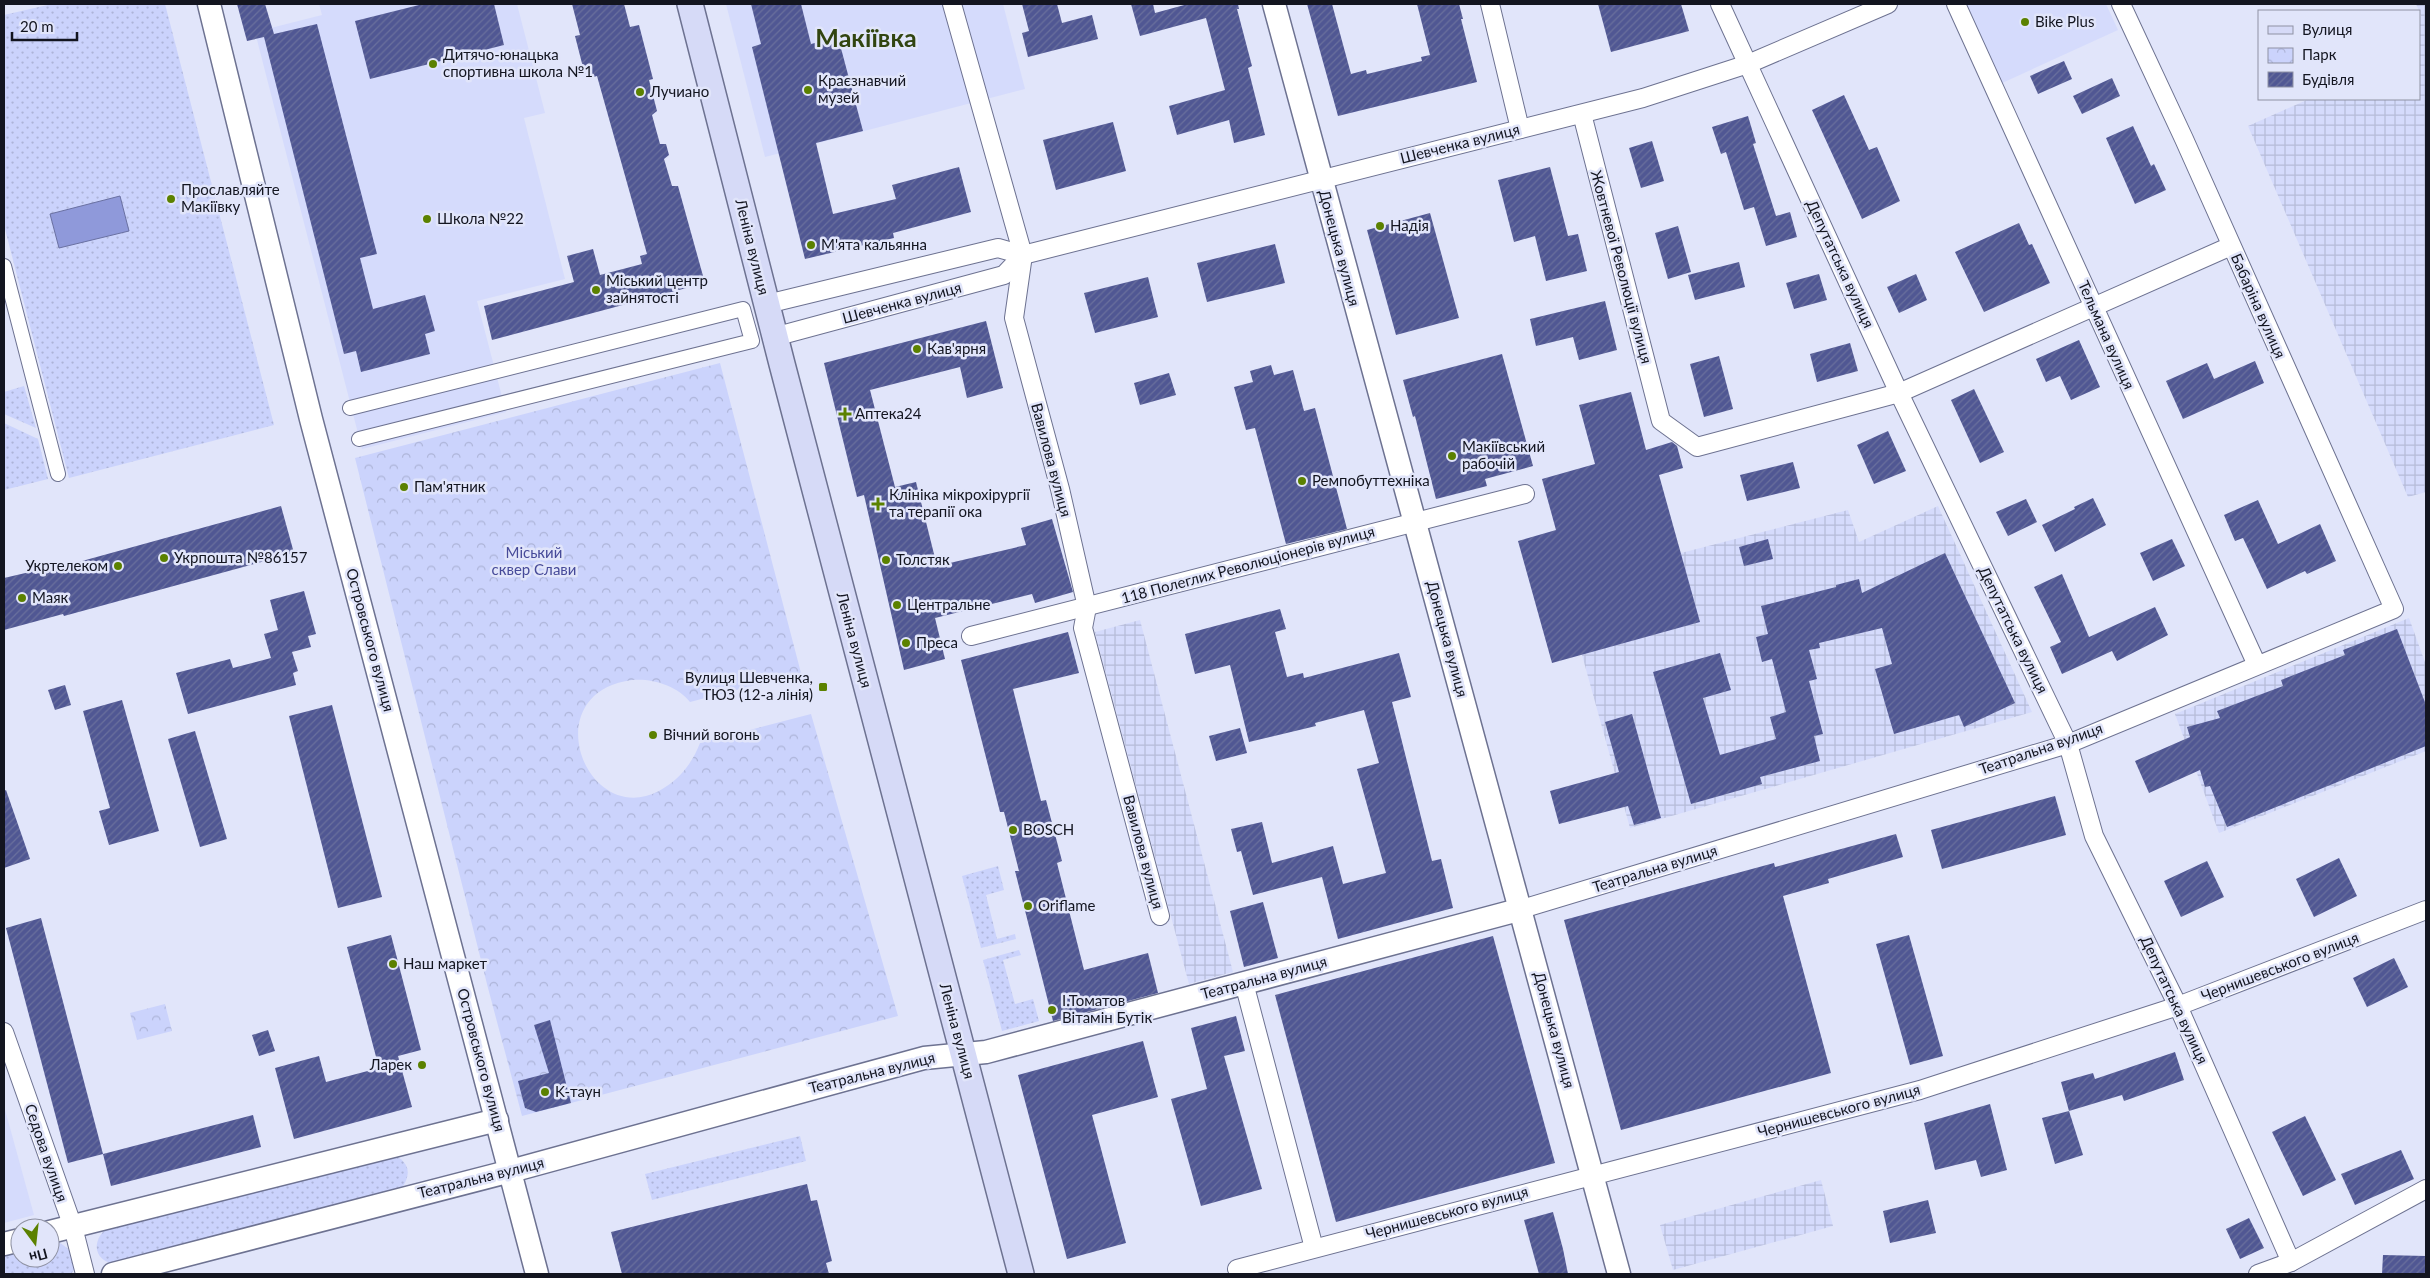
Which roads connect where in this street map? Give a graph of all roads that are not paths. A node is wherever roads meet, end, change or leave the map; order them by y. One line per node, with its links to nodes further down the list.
1 (209, 4): 38 (street, Островського вулиця)
2 (690, 4): 17 (main road, Леніна вулиця)
3 (952, 4): 15 (street, Вавилова вулиця)
4 (1274, 4): 13 (street, Донецька вулиця)
5 (1490, 4): 12 (street)
6 (1720, 4): 10 (street, Депутатська вулиця)
7 (1888, 4): 10 (street, Шевченка вулиця)
8 (1956, 4): 18 (street, Тельмана вулиця)
9 (2121, 4): 14 (street, Бабаріна вулиця)
10 (1748, 64): 11 (street, Шевченка вулиця); 20 (street, Депутатська вулиця)
11 (1582, 114): 12 (street, Шевченка вулиця); 20 (street, Жовтневої Революції вулиця)
12 (1520, 129): 13 (street, Шевченка вулиця)
13 (1321, 179): 15 (street, Шевченка вулиця); 25 (street, Донецька вулиця)
14 (2231, 246): 18 (street); 27 (street, Бабаріна вулиця)
15 (1023, 255): 17 (street, Шевченка вулиця); 19 (street, Шевченка вулиця); 26 (street, Вавилова вулиця)
16 (4, 266): 23 (street)
17 (767, 304): 19 (main road, Леніна вулиця)
18 (2092, 306): 20 (street); 29 (street, Тельмана вулиця)
19 (774, 337): 37 (main road, Леніна вулиця)
20 (1899, 393): 30 (street, Депутатська вулиця)
21 (350, 408): 22 (street)
22 (359, 439)
23 (58, 474)
24 (1525, 494): 25 (street, 118 Полеглих Революціонерів вулиця)
25 (1415, 522): 26 (street, 118 Полеглих Революціонерів вулиця); 31 (street, Донецька вулиця)
26 (1088, 608): 28 (street, 118 Полеглих Революціонерів вулиця); 33 (street, Вавилова вулиця)
27 (2394, 609): 29 (street, Театральна вулиця)
28 (971, 636)
29 (2257, 666): 30 (street, Театральна вулиця)
30 (2068, 744): 31 (street, Театральна вулиця); 35 (street, Депутатська вулиця)
31 (1522, 909): 34 (street, Театральна вулиця); 40 (street, Донецька вулиця)
32 (2426, 910): 35 (street, Чернишевського вулиця)
33 (1160, 916)
34 (1244, 983): 37 (street, Театральна вулиця); 44 (street)
35 (2178, 1006): 40 (street, Чернишевського вулиця); 45 (street, Депутатська вулиця)
36 (4, 1032): 42 (street, Седова вулиця)
37 (962, 1053): 39 (street, Театральна вулиця); 50 (main road, Леніна вулиця)
38 (497, 1120): 39 (street, Островського вулиця); 42 (street)
39 (510, 1171): 48 (street, Театральна вулиця); 49 (street, Островського вулиця)
40 (1593, 1175): 44 (street, Чернишевського вулиця); 51 (street, Донецька вулиця)
41 (2426, 1189): 45 (street)
42 (72, 1227): 43 (street); 47 (street, Седова вулиця)
43 (60, 1230)
44 (1314, 1248): 46 (street, Чернишевського вулиця)
45 (2291, 1262): 52 (street)
46 (1237, 1270)
47 (85, 1274)
48 (113, 1274)
49 (537, 1274)
50 (1021, 1274)
51 (1619, 1274)
52 (2258, 1274)

